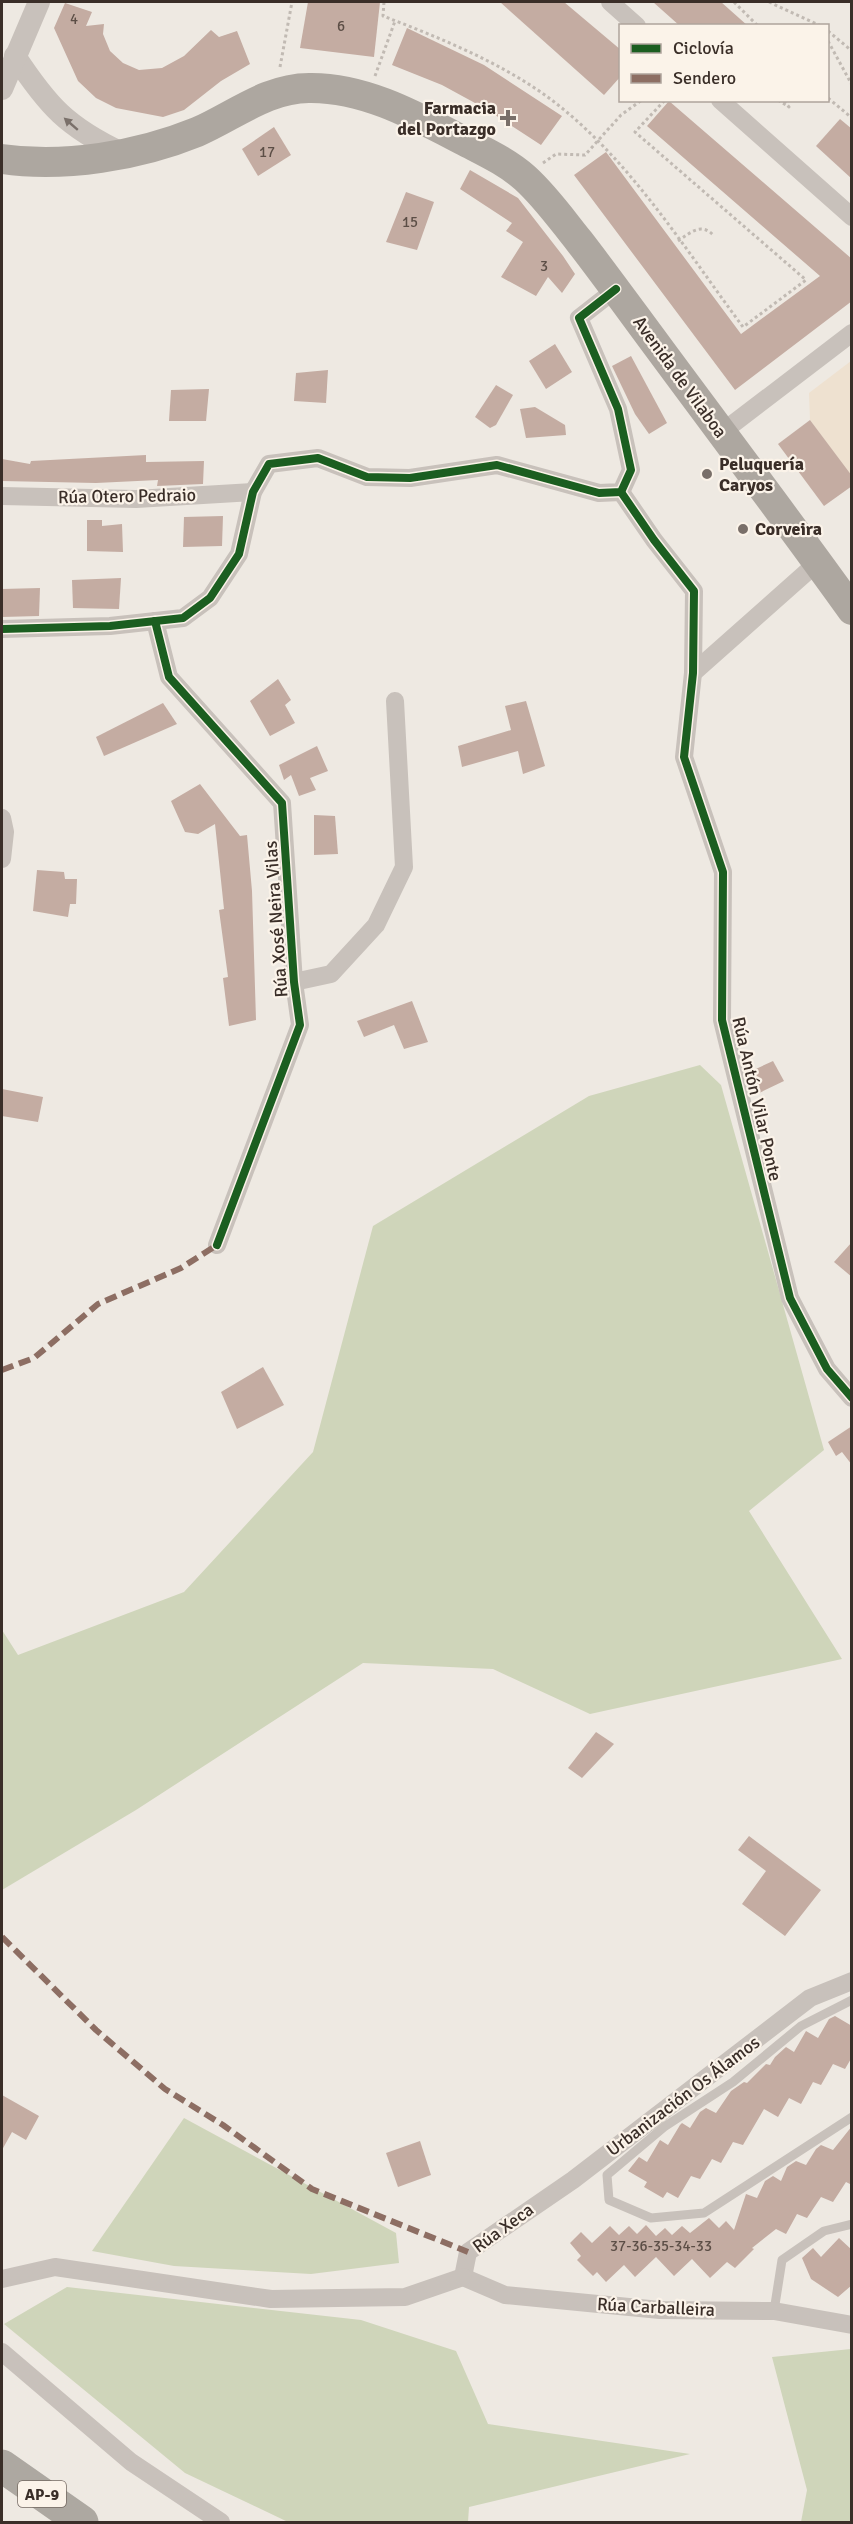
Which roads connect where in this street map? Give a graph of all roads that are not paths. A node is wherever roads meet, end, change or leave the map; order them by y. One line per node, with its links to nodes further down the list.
1 (38, 2): 4 (street)
2 (610, 2): 3 (street)
3 (635, 24)
4 (8, 61): 5 (street); 7 (street, one-way to 4)
5 (2, 89)
6 (722, 102): 9 (street)
7 (122, 153): 8 (highway, Avenida de Vilaboa); 10 (highway, Avenida de Vilaboa)
8 (2, 159)
9 (852, 217)
10 (616, 289): 12 (highway, Avenida de Vilaboa); 14 (street)
11 (852, 333): 12 (street)
12 (721, 433): 16 (highway, Avenida de Vilaboa)
13 (253, 492): 14 (street); 15 (street, Rúa Otero Pedraio); 18 (street)
14 (621, 492): 20 (street, Rúa Antón Vilar Ponte)
15 (2, 496)
16 (818, 562): 17 (highway, Avenida de Vilaboa); 20 (street)
17 (852, 610)
18 (155, 621): 19 (street); 24 (street, Rúa Xosé Neira Vilas)
19 (2, 629)
20 (693, 673): 26 (street, Rúa Antón Vilar Ponte)
21 (395, 701): 24 (street)
22 (2, 818): 23 (street)
23 (2, 859)
24 (294, 982): 25 (street, Rúa Xosé Neira Vilas)
25 (217, 1245)
26 (852, 1398)
27 (852, 1981): 31 (street, Rúa Xeca)
28 (852, 2000): 29 (lane, Urbanización Os Álamos)
29 (852, 2117)
30 (852, 2224): 33 (lane)
31 (463, 2277): 32 (street, Rúa Xeca); 33 (street, Rúa Carballeira)
32 (2, 2279)
33 (774, 2311): 34 (street, Rúa Carballeira)
34 (852, 2325)
35 (2, 2352): 40 (street)
36 (2, 2466): 39 (highway, AP-9)
37 (2, 2493): 38 (highway, AP-9)
38 (44, 2523)
39 (82, 2523)
40 (221, 2523)

